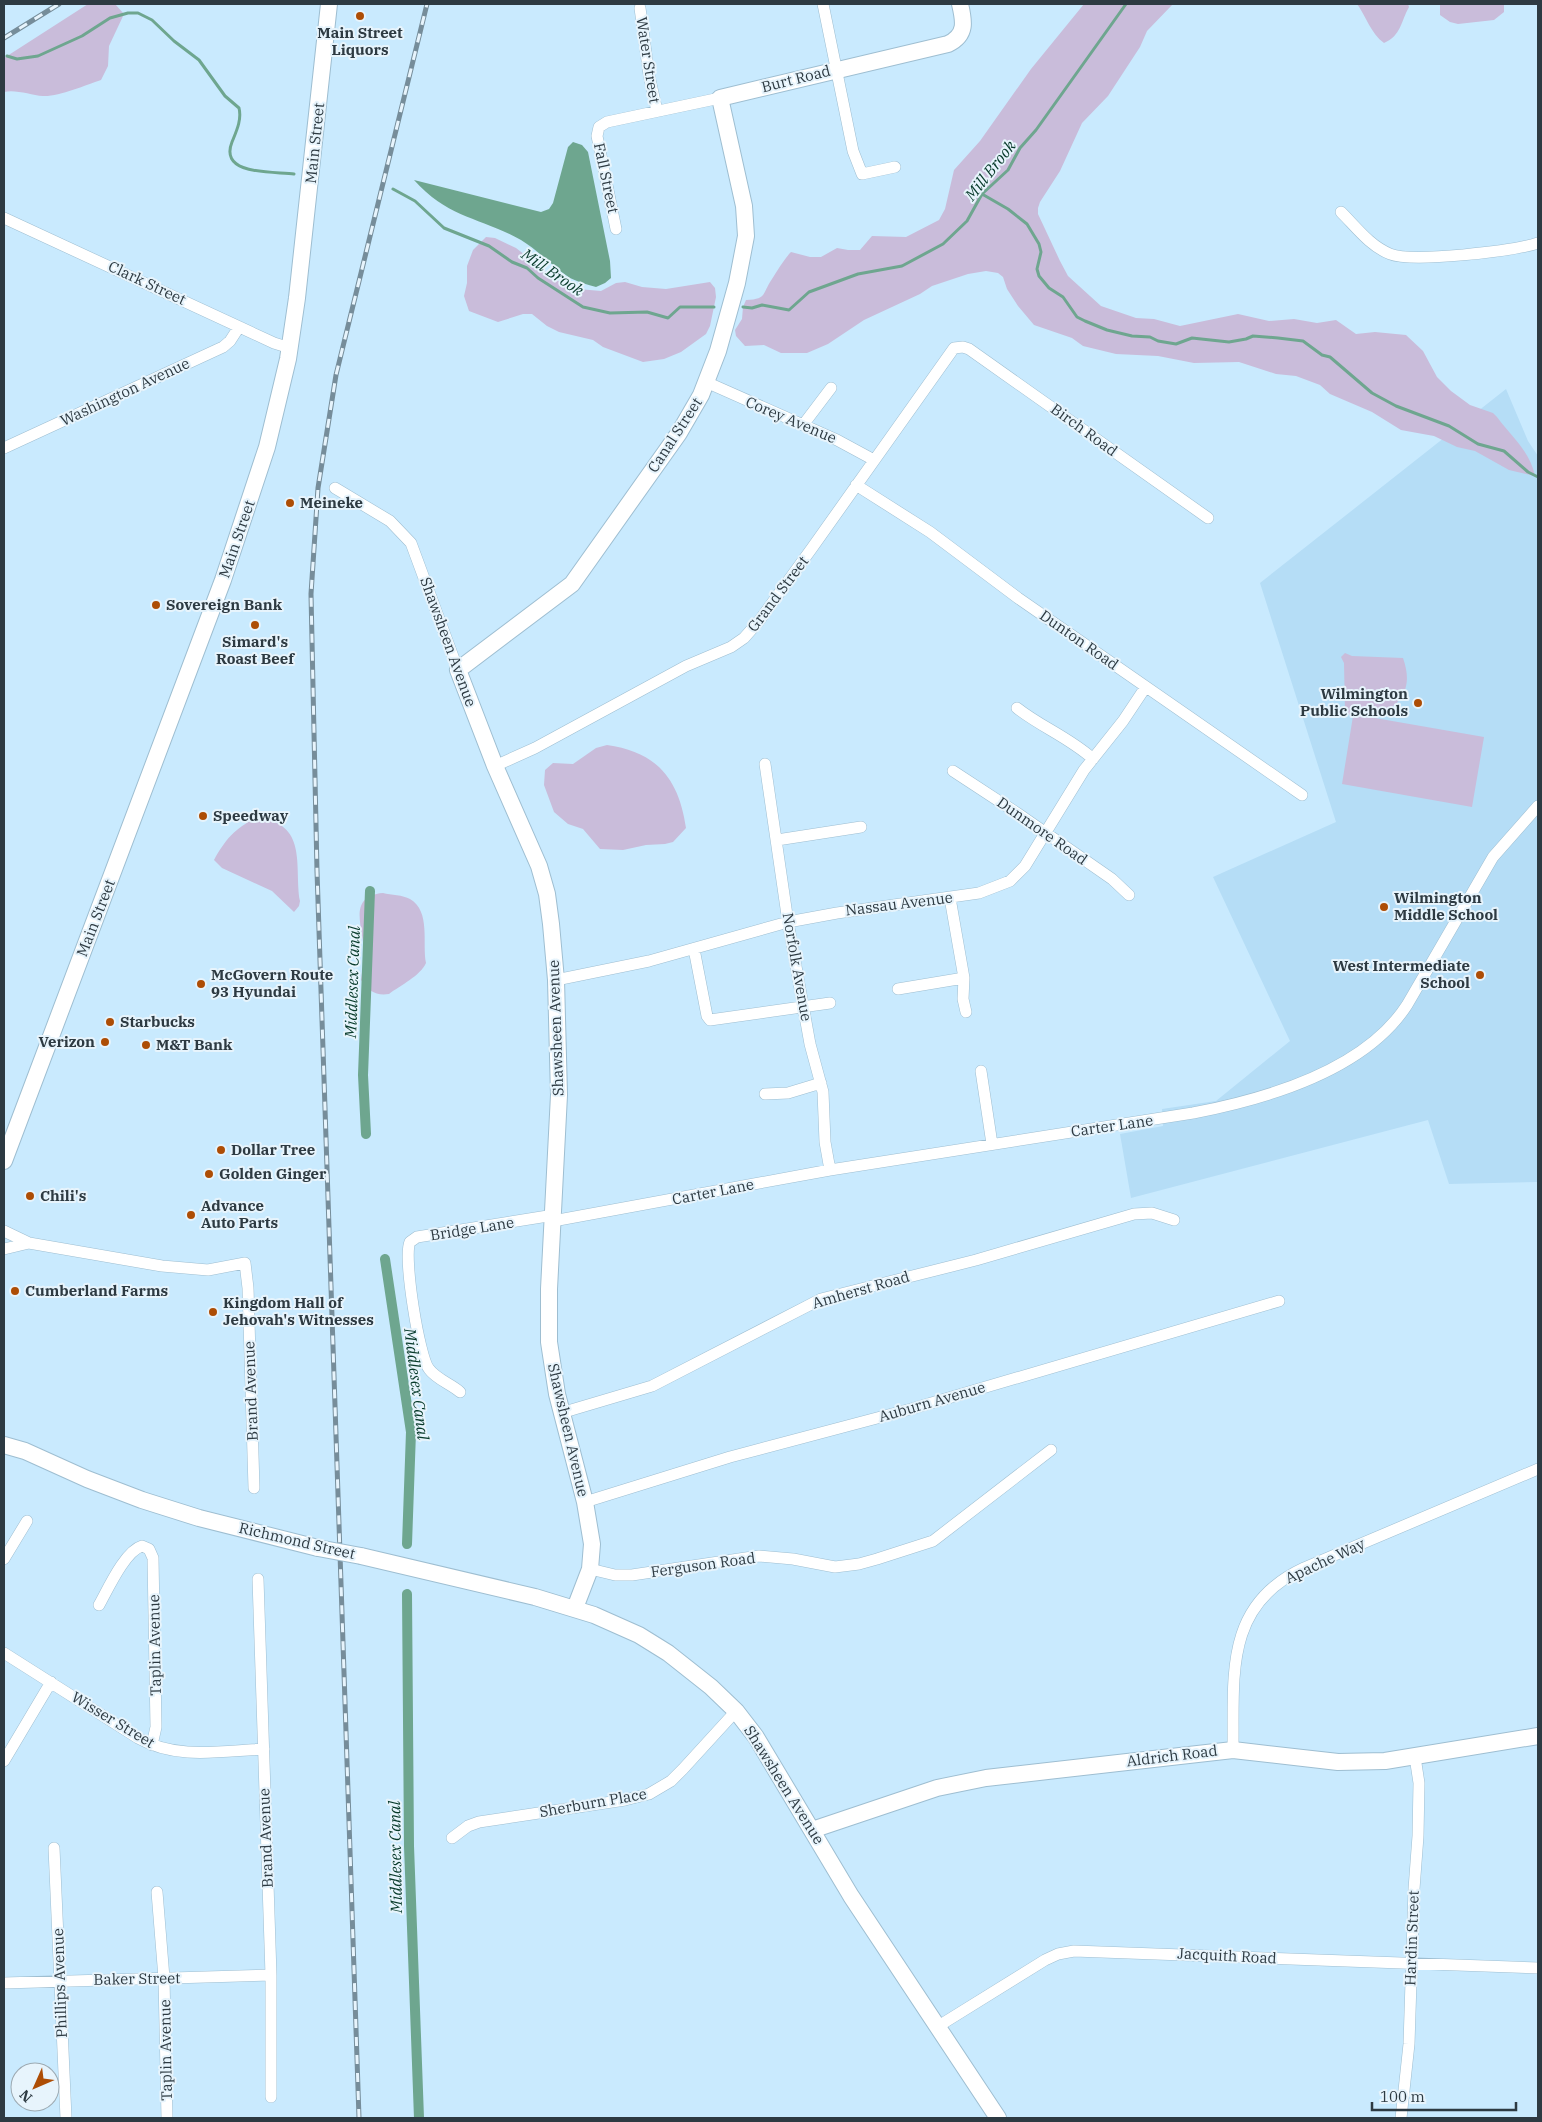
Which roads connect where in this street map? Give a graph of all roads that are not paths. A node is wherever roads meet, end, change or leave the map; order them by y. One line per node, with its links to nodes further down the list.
1 (329, 4): 16 (street, Main Street)
2 (823, 4): 5 (street)
3 (960, 4): 5 (street, Burt Road)
4 (640, 8): 7 (street, Water Street)
5 (836, 69): 6 (street, Burt Road); 9 (street)
6 (720, 98): 7 (street, Burt Road); 17 (street, Canal Street)
7 (657, 111): 8 (street, Burt Road)
8 (599, 127): 12 (street, Fall Street)
9 (895, 167)
10 (1341, 212): 13 (street)
11 (4, 218): 14 (street, Clark Street)
12 (616, 229)
13 (1538, 243)
14 (239, 327): 16 (street, Clark Street); 20 (street, Washington Avenue)
15 (958, 347): 21 (street, Grand Street); 24 (street, Birch Road)
16 (290, 348): 51 (street, Main Street)
17 (706, 382): 19 (street, Corey Avenue); 25 (street, Canal Street)
18 (831, 388): 19 (street)
19 (804, 425): 21 (street, Corey Avenue)
20 (4, 448)
21 (874, 460): 22 (street, Grand Street)
22 (856, 485): 26 (street, Dunton Road); 30 (street, Grand Street)
23 (335, 488): 25 (street, Shawsheen Avenue)
24 (1208, 518)
25 (458, 670): 30 (street, Shawsheen Avenue)
26 (1146, 688): 28 (street, Nassau Avenue); 32 (street, Dunton Road)
27 (1017, 708): 28 (street)
28 (1093, 758): 35 (street, Nassau Avenue)
29 (765, 764): 36 (street, Norfolk Avenue)
30 (495, 766): 42 (street, Shawsheen Avenue)
31 (952, 771): 35 (street, Dunmore Road)
32 (1302, 795)
33 (1538, 806): 50 (street, Carter Lane)
34 (861, 827): 36 (street)
35 (1045, 833): 37 (street, Dunmore Road); 38 (street, Nassau Avenue)
36 (777, 840): 39 (street, Norfolk Avenue)
37 (1129, 895)
38 (950, 898): 39 (street, Nassau Avenue); 41 (street)
39 (788, 922): 40 (street, Nassau Avenue); 45 (street, Norfolk Avenue)
40 (694, 949): 42 (street, Nassau Avenue); 45 (street)
41 (964, 978): 43 (street); 46 (street)
42 (556, 980): 53 (street, Shawsheen Avenue)
43 (898, 989)
44 (830, 1003): 45 (street)
45 (804, 1007): 48 (street, Norfolk Avenue)
46 (966, 1012)
47 (981, 1071): 50 (street)
48 (821, 1083): 49 (street); 52 (street, Norfolk Avenue)
49 (766, 1094)
50 (992, 1144): 52 (street, Carter Lane)
51 (4, 1161)
52 (830, 1170): 53 (street, Carter Lane)
53 (554, 1218): 59 (street, Bridge Lane); 60 (street, Shawsheen Avenue)
54 (1174, 1220): 60 (street, Amherst Road)
55 (4, 1231): 56 (street)
56 (29, 1243): 57 (street); 66 (street, Brand Avenue)
57 (4, 1249)
58 (1279, 1301): 67 (street, Auburn Avenue)
59 (460, 1392)
60 (561, 1413): 67 (street, Shawsheen Avenue)
61 (4, 1435): 64 (street, Richmond Street)
62 (4, 1445): 64 (street, Richmond Street)
63 (1051, 1450): 70 (street, Ferguson Road)
64 (26, 1451): 73 (street, Richmond Street, bridge)
65 (1538, 1469): 80 (street, Apache Way)
66 (254, 1488)
67 (585, 1502): 70 (street, Shawsheen Avenue)
68 (27, 1521): 69 (street)
69 (4, 1559)
70 (590, 1569): 73 (street, Shawsheen Avenue)
71 (258, 1579): 79 (street, Brand Avenue)
72 (99, 1604): 78 (street, Taplin Avenue)
73 (575, 1608): 76 (street, Shawsheen Avenue)
74 (4, 1653): 75 (street, Wisser Street)
75 (51, 1682): 78 (street, Wisser Street); 82 (street)
76 (736, 1711): 83 (street, Shawsheen Avenue); 84 (street, Sherburn Place)
77 (1538, 1736): 81 (street, Aldrich Road)
78 (152, 1745): 79 (street, Wisser Street)
79 (264, 1750): 89 (street, Brand Avenue)
80 (1233, 1750): 81 (street, Aldrich Road); 83 (street, Aldrich Road)
81 (1415, 1757): 87 (street, Hardin Street)
82 (4, 1761)
83 (812, 1830): 93 (street, Shawsheen Avenue)
84 (452, 1838)
85 (54, 1848): 91 (street, Phillips Avenue)
86 (157, 1892): 90 (street, Taplin Avenue)
87 (1411, 1963): 88 (street, Jacquith Road); 93 (street, Jacquith Road); 98 (street, Hardin Street)
88 (1538, 1968)
89 (271, 1975): 90 (street, Baker Street); 94 (street, Brand Avenue)
90 (164, 1978): 91 (street, Baker Street); 96 (street, Taplin Avenue)
91 (60, 1981): 92 (street, Baker Street); 95 (street, Phillips Avenue)
92 (4, 1983)
93 (937, 2027): 97 (street, Shawsheen Avenue)
94 (271, 2097)
95 (66, 2118)
96 (167, 2118)
97 (998, 2118)
98 (1401, 2118)

